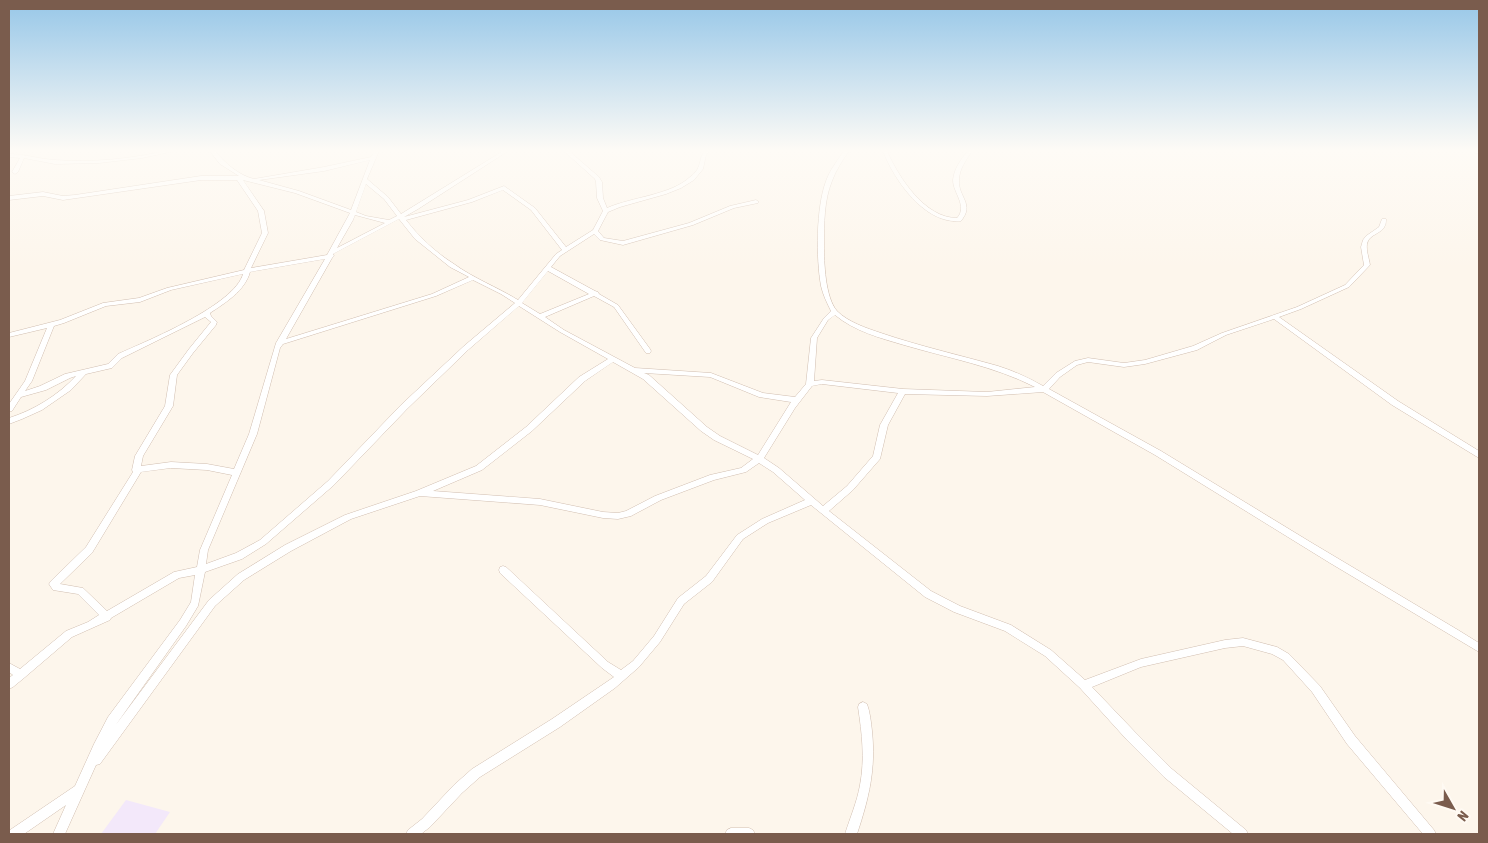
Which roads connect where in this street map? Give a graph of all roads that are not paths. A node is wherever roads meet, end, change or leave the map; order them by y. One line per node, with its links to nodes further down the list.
1 (119, 190): 14 (street)
2 (249, 190): 25 (street)
3 (287, 190): 17 (street)
4 (362, 190): 17 (street)
5 (377, 190): 18 (street)
6 (444, 190): 18 (street)
7 (500, 190): 18 (street)
8 (509, 190): 22 (street)
9 (600, 190): 16 (street)
10 (669, 190): 16 (street)
11 (827, 190): 29 (street)
12 (910, 190): 13 (street)
13 (959, 190)
14 (9, 198)
15 (756, 202): 21 (street)
16 (606, 211): 21 (street)
17 (353, 214): 20 (street); 23 (street)
18 (401, 218): 20 (street); 26 (street)
19 (1384, 220): 32 (street)
20 (390, 222): 23 (street)
21 (594, 231): 22 (street)
22 (565, 249): 24 (street)
23 (332, 254): 25 (street); 35 (street)
24 (548, 268): 27 (street); 28 (street)
25 (247, 271): 30 (street); 33 (street)
26 (472, 278): 28 (street); 35 (street)
27 (596, 293): 31 (street); 36 (street)
28 (518, 304): 31 (street); 54 (street)
29 (834, 312): 40 (street); 41 (street)
30 (207, 313): 39 (street); 49 (street)
31 (539, 317): 37 (street)
32 (1275, 317): 41 (street); 47 (street)
33 (51, 326): 34 (street); 43 (street)
34 (9, 335)
35 (279, 343): 50 (street)
36 (648, 351)
37 (613, 358): 38 (street); 51 (street)
38 (635, 370): 44 (street); 48 (street)
39 (84, 372): 43 (street); 46 (street)
40 (810, 384): 42 (street); 44 (street)
41 (1044, 389): 42 (street); 57 (street)
42 (903, 391): 53 (street)
43 (19, 395): 45 (street)
44 (796, 400): 48 (street)
45 (9, 409)
46 (9, 421)
47 (1479, 455)
48 (759, 459): 51 (street); 52 (street)
49 (138, 471): 50 (street); 56 (street)
50 (237, 473): 54 (street)
51 (419, 493): 64 (street)
52 (812, 501): 53 (street); 60 (street)
53 (823, 511): 62 (street)
54 (201, 570): 56 (street); 64 (street)
55 (503, 570): 60 (street)
56 (107, 616): 59 (street)
57 (1479, 648)
58 (9, 667): 59 (street)
59 (21, 675): 61 (street)
60 (621, 676): 68 (street)
61 (9, 684)
62 (1084, 685): 72 (street); 73 (street)
63 (863, 707): 71 (street)
64 (88, 771): 65 (street)
65 (80, 790): 66 (street); 67 (street)
66 (14, 834)
67 (59, 834)
68 (412, 834)
69 (731, 834): 70 (street)
70 (749, 834)
71 (851, 834)
72 (1242, 834)
73 (1430, 834)

